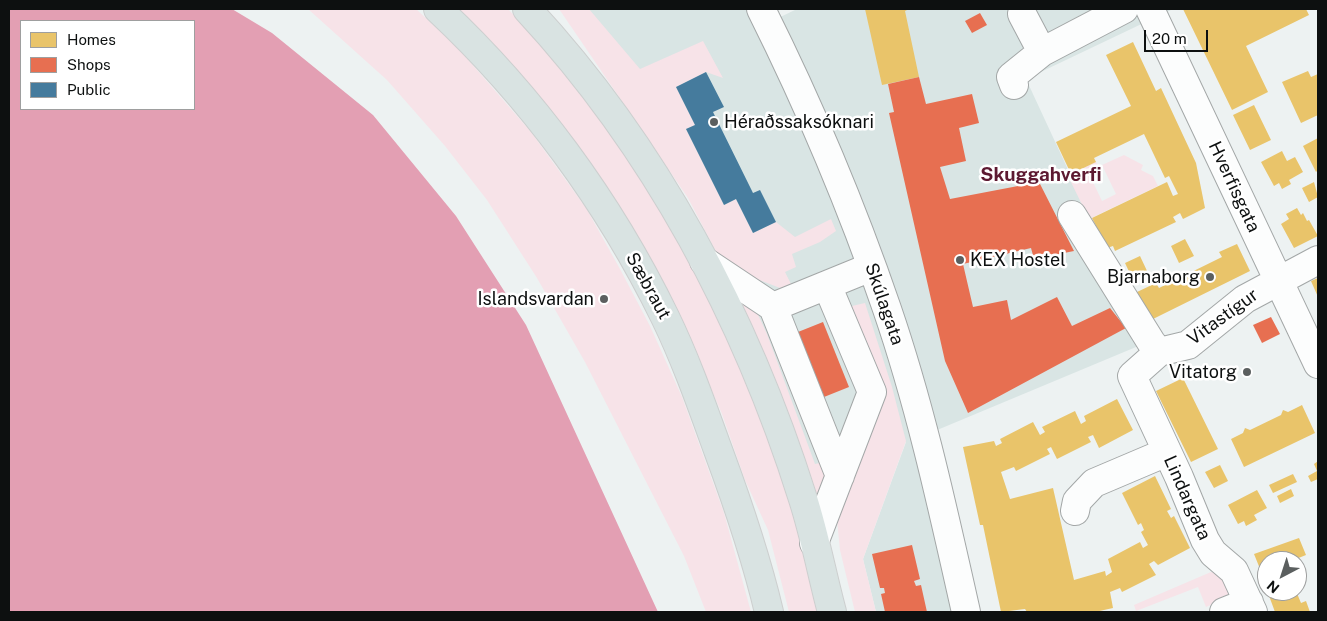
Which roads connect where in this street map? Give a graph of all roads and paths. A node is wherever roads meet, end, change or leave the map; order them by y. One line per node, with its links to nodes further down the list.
1 (438, 9): 24 (main road, Sæbraut)
2 (527, 9): 11 (main road)
3 (1124, 9): 7 (street)
4 (1150, 9): 13 (street, Hverfisgata)
5 (768, 11): 12 (street, Skúlagata)
6 (1022, 14): 7 (street)
7 (1042, 52): 8 (street)
8 (1014, 85)
9 (1072, 216): 16 (street)
10 (1318, 260): 13 (street, Vitastígur)
11 (704, 261): 15 (street); 22 (main road)
12 (871, 267): 14 (street); 26 (street, Skúlagata)
13 (1278, 280): 16 (street, Vitastígur); 17 (street, Hverfisgata)
14 (827, 285): 15 (street); 20 (street)
15 (773, 307): 20 (street)
16 (1159, 352): 18 (street, Vitastígur)
17 (1318, 364)
18 (1132, 376): 19 (street, Lindargata)
19 (1167, 452): 21 (street); 23 (street, Lindargata)
20 (840, 476): 22 (street)
21 (1075, 511)
22 (814, 543): 25 (main road)
23 (1242, 609)
24 (769, 612)
25 (832, 612)
26 (966, 612)

